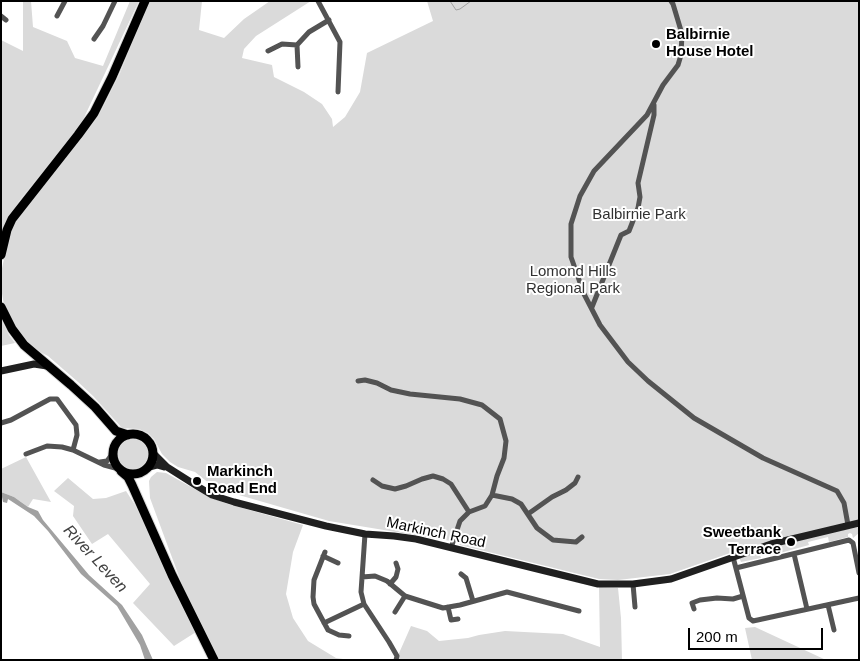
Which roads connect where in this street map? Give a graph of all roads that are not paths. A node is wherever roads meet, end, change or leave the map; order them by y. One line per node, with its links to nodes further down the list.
1 (65, 1): 6 (street)
2 (115, 1): 8 (street)
3 (145, 1): 14 (highway)
4 (318, 1): 7 (street)
5 (671, 1): 13 (street)
6 (57, 16)
7 (329, 20): 9 (street); 12 (street)
8 (94, 39)
9 (297, 45): 10 (street); 11 (street)
10 (268, 51)
11 (298, 67)
12 (338, 92)
13 (654, 105): 16 (street); 16 (street)
14 (1, 255)
15 (1, 307): 17 (highway)
16 (592, 307): 40 (street)
17 (34, 354): 18 (main road); 19 (highway)
18 (19, 366): 19 (main road); 20 (main road)
19 (51, 367): 22 (highway)
20 (1, 371)
21 (358, 381): 35 (street)
22 (102, 416): 24 (highway); 26 (highway)
23 (1, 423): 25 (street)
24 (128, 435): 26 (highway); 28 (highway)
25 (72, 450): 27 (street); 29 (street)
26 (113, 450): 29 (street); 31 (highway)
27 (26, 454)
28 (154, 454): 30 (main road, Markinch Road); 32 (highway)
29 (99, 462): 31 (street)
30 (167, 467): 32 (main road); 41 (main road, Markinch Road)
31 (120, 470): 32 (highway); 36 (highway)
32 (146, 470): 36 (highway)
33 (578, 477): 38 (street)
34 (373, 480): 37 (street)
35 (492, 495): 37 (street); 38 (street)
36 (139, 502): 70 (highway)
37 (469, 512): 43 (street)
38 (528, 514): 42 (street)
39 (859, 523): 40 (main road, Markinch Road)
40 (848, 525): 45 (main road, Markinch Road)
41 (365, 534): 43 (main road, Markinch Road); 51 (street)
42 (582, 536)
43 (451, 548): 53 (main road, Markinch Road)
44 (794, 554): 48 (street); 50 (street); 63 (street)
45 (733, 557): 48 (street); 53 (main road, Markinch Road)
46 (338, 562): 67 (street)
47 (396, 564): 52 (street)
48 (736, 568): 55 (street)
49 (461, 574): 57 (street)
50 (859, 574)
51 (362, 577): 52 (street); 58 (street)
52 (390, 584): 54 (street)
53 (633, 584): 61 (street)
54 (405, 596): 60 (street); 65 (street)
55 (743, 596): 62 (street); 63 (street)
56 (859, 598): 59 (street)
57 (473, 601): 60 (street); 64 (street)
58 (364, 604): 67 (street); 71 (street)
59 (828, 604): 63 (street); 68 (street)
60 (448, 607): 66 (street)
61 (635, 607)
62 (694, 609)
63 (807, 609)
64 (579, 611)
65 (396, 612)
66 (458, 619)
67 (324, 623): 69 (street)
68 (834, 630)
69 (350, 636)
70 (214, 660)
71 (396, 660)

